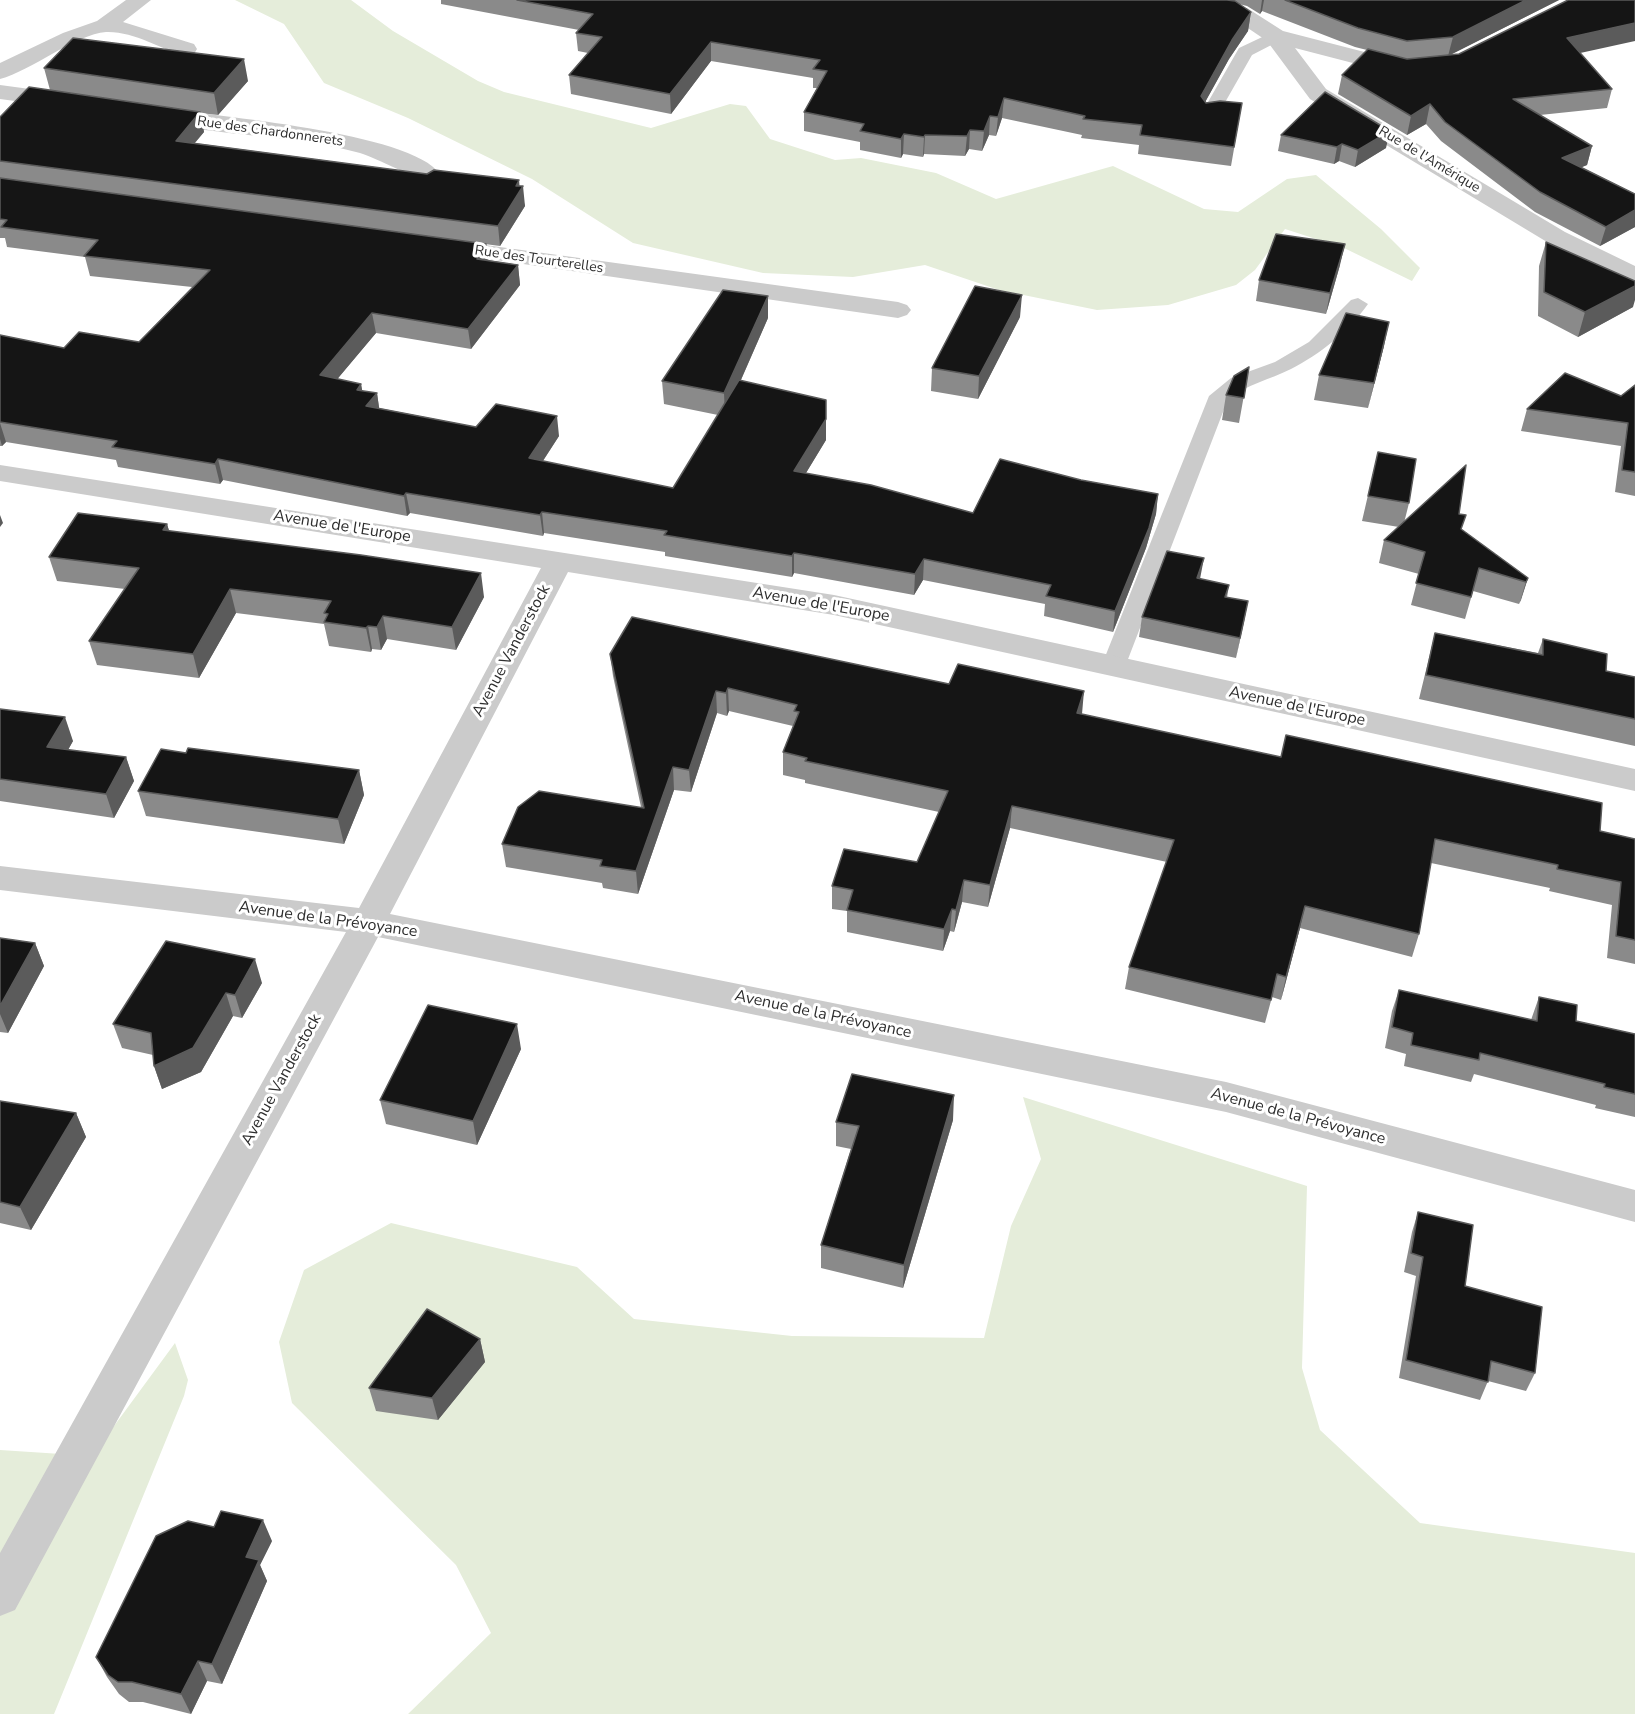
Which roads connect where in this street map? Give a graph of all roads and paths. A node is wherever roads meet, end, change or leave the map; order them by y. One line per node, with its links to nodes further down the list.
1 (140, 0): 3 (street)
2 (1186, 8): 4 (street, Rue de l'Amérique)
3 (105, 26): 5 (street); 7 (street)
4 (1275, 36): 6 (street); 11 (lane); 14 (street, Rue de l'Amérique)
5 (186, 49)
6 (1423, 67)
7 (0, 72)
8 (0, 92): 9 (street)
9 (86, 104)
10 (132, 111): 12 (street, Rue des Chardonnerets)
11 (1209, 116)
12 (428, 174)
13 (423, 244): 16 (street, Rue des Tourterelles)
14 (1635, 276)
15 (1358, 304): 19 (lane)
16 (898, 310)
17 (0, 473): 18 (street, Avenue de l'Europe)
18 (559, 562): 19 (street, Avenue de l'Europe); 22 (street, Avenue Vanderstock)
19 (1113, 667): 20 (street, Avenue de l'Europe)
20 (1635, 780)
21 (0, 878): 22 (street, Avenue de la Prévoyance)
22 (369, 922): 23 (street, Avenue de la Prévoyance); 24 (street, Avenue Vanderstock)
23 (1635, 1206)
24 (0, 1595)

